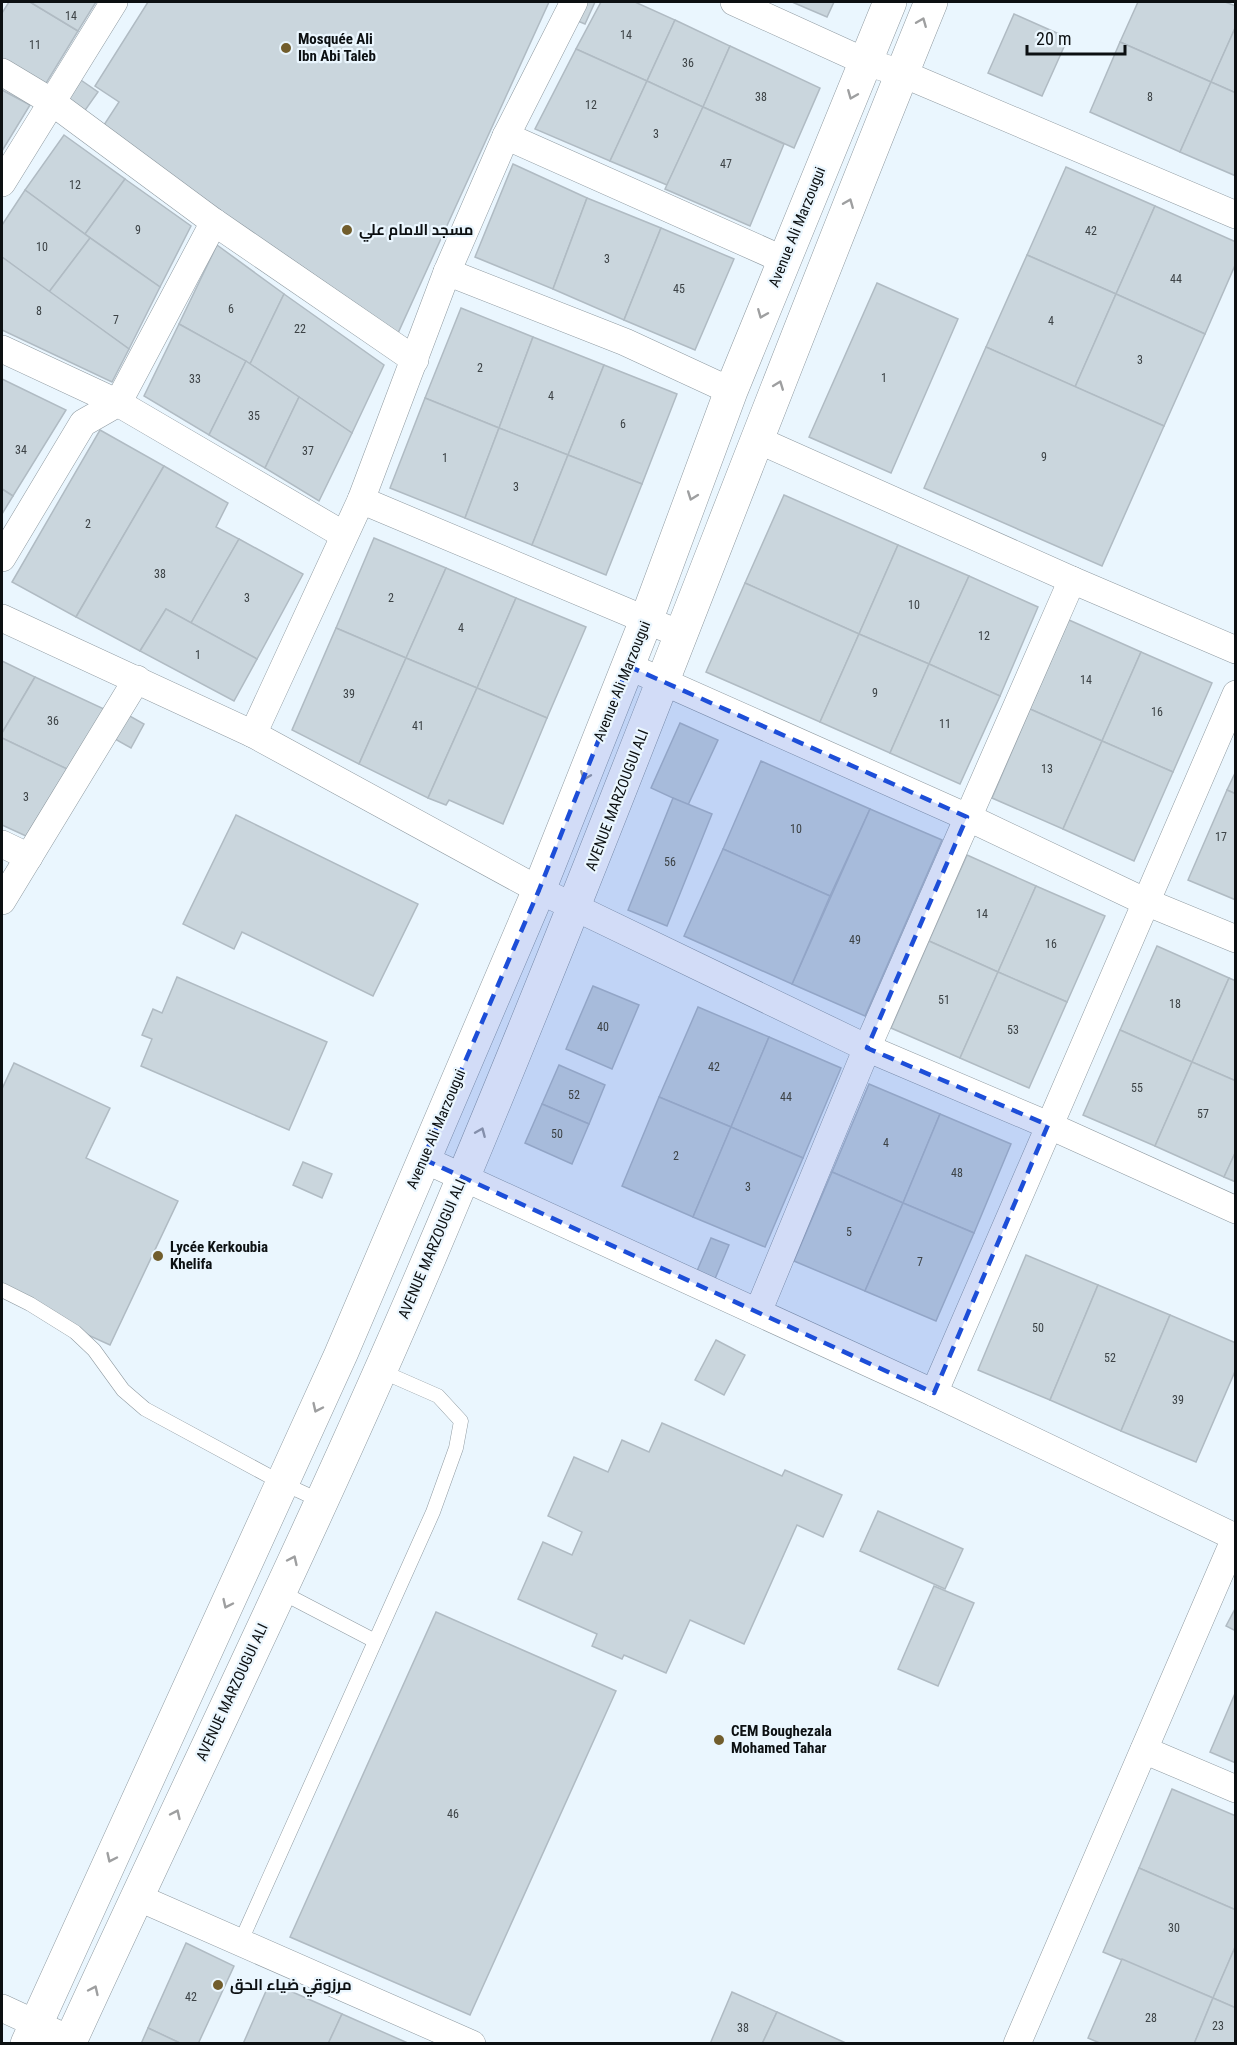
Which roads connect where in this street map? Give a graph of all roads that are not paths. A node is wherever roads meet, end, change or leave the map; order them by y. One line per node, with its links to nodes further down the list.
1 (114, 2): 9 (street)
2 (574, 2): 10 (street)
3 (735, 2): 6 (street)
4 (890, 2): 6 (main road, Avenue Ali Marzougui)
5 (930, 2): 8 (main road, one-way to 5)
6 (866, 62): 8 (street); 14 (main road, Avenue Ali Marzougui, one-way to 14)
7 (2, 72): 9 (street)
8 (901, 73): 12 (street); 20 (main road, one-way to 8)
9 (52, 102): 11 (street); 13 (street)
10 (506, 136): 14 (street); 15 (street)
11 (2, 183)
12 (1236, 215)
13 (214, 222): 17 (street); 19 (street)
14 (784, 260): 18 (main road, Avenue Ali Marzougui, one-way to 18)
15 (447, 272): 17 (street); 18 (street)
16 (2, 349): 19 (street)
17 (415, 360): 21 (street)
18 (731, 391): 26 (main road, Avenue Ali Marzougui, one-way to 26)
19 (118, 404): 22 (street); 23 (street)
20 (758, 440): 24 (street); 27 (main road, AVENUE MARZOUGUI ALI)
21 (361, 500): 22 (street); 26 (street)
22 (344, 536): 33 (street)
23 (2, 558)
24 (1072, 580): 28 (street); 34 (street)
25 (2, 618): 30 (street)
26 (647, 618): 27 (street); 29 (main road, Avenue Ali Marzougui)
27 (682, 635): 31 (main road, AVENUE MARZOUGUI ALI)
28 (1236, 650)
29 (628, 666): 31 (street); 37 (main road, Avenue Ali Marzougui, one-way to 37)
30 (137, 679): 33 (street); 36 (street)
31 (664, 682): 34 (street); 40 (main road, AVENUE MARZOUGUI ALI)
32 (1236, 694): 39 (street)
33 (253, 734): 37 (street)
34 (967, 817): 39 (street); 42 (street)
35 (2, 844): 36 (street)
36 (29, 857): 38 (street)
37 (540, 890): 40 (street); 44 (main road, Avenue Ali Marzougui)
38 (2, 901)
39 (1146, 902): 41 (street); 43 (street)
40 (575, 907): 42 (street); 45 (main road, AVENUE MARZOUGUI ALI, one-way to 40)
41 (1236, 939)
42 (867, 1048): 43 (street); 48 (street)
43 (1048, 1125): 46 (street); 50 (street)
44 (423, 1159): 45 (street); 51 (main road, Avenue Ali Marzougui, one-way to 51)
45 (462, 1176): 48 (street); 49 (main road, AVENUE MARZOUGUI ALI)
46 (1236, 1210)
47 (2, 1290): 51 (lane)
48 (758, 1312): 50 (street)
49 (381, 1371): 52 (main road, AVENUE MARZOUGUI ALI); 55 (lane)
50 (934, 1393): 53 (street)
51 (282, 1483): 52 (lane); 61 (main road, one-way to 61)
52 (321, 1501): 54 (main road, AVENUE MARZOUGUI ALI, one-way to 52)
53 (1235, 1537): 56 (street)
54 (279, 1591): 55 (lane); 58 (main road, AVENUE MARZOUGUI ALI, one-way to 54)
55 (375, 1641): 59 (lane)
56 (1144, 1750): 57 (street); 65 (street)
57 (1236, 1789)
58 (137, 1897): 59 (street); 63 (main road, AVENUE MARZOUGUI ALI, one-way to 58)
59 (240, 1943): 62 (street)
60 (2, 2008): 61 (street)
61 (31, 2034): 63 (street)
62 (432, 2035): 64 (street)
63 (70, 2042)
64 (472, 2043)
65 (1017, 2043)

